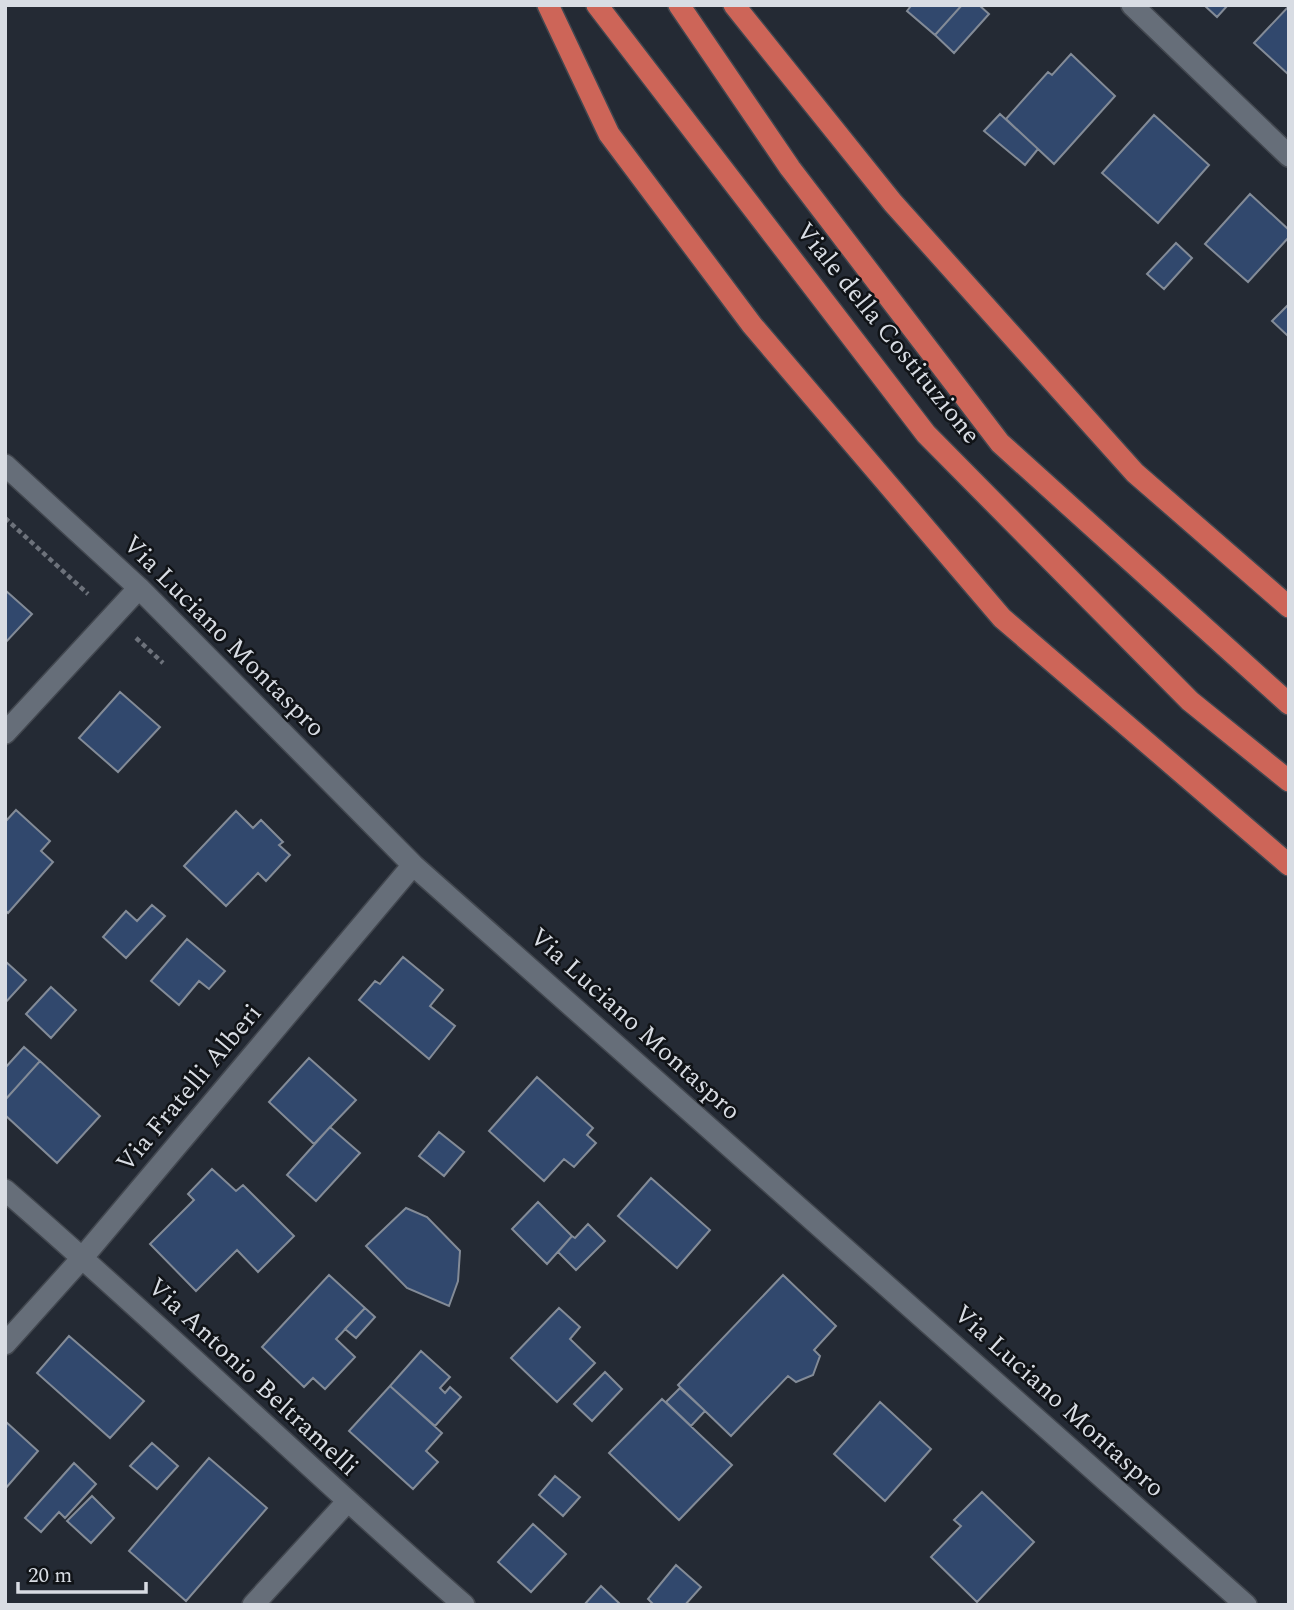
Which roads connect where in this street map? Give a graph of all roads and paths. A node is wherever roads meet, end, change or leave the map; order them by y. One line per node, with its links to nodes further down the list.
1 (548, 5): 16 (highway)
2 (597, 5): 14 (highway, Viale della Costituzione)
3 (679, 5): 12 (highway, Viale della Costituzione)
4 (734, 5): 11 (highway)
5 (1132, 5): 6 (street)
6 (1289, 156)
7 (5, 465): 10 (street, Via Luciano Montaspro)
8 (5, 518): 9 (path)
9 (79, 585)
10 (139, 588): 13 (street); 15 (street, Via Luciano Montaspro)
11 (1289, 607)
12 (1289, 704)
13 (5, 733)
14 (1289, 781)
15 (413, 865): 18 (street, Via Fratelli Alberi); 23 (street, Via Luciano Montaspro)
16 (1289, 865)
17 (5, 1190): 18 (street, Via Antonio Beltramelli)
18 (83, 1257): 19 (street, Via Fratelli Alberi); 20 (street, Via Antonio Beltramelli)
19 (5, 1344)
20 (347, 1502): 21 (street); 22 (street, Via Antonio Beltramelli)
21 (253, 1605)
22 (464, 1605)
23 (1246, 1605)

